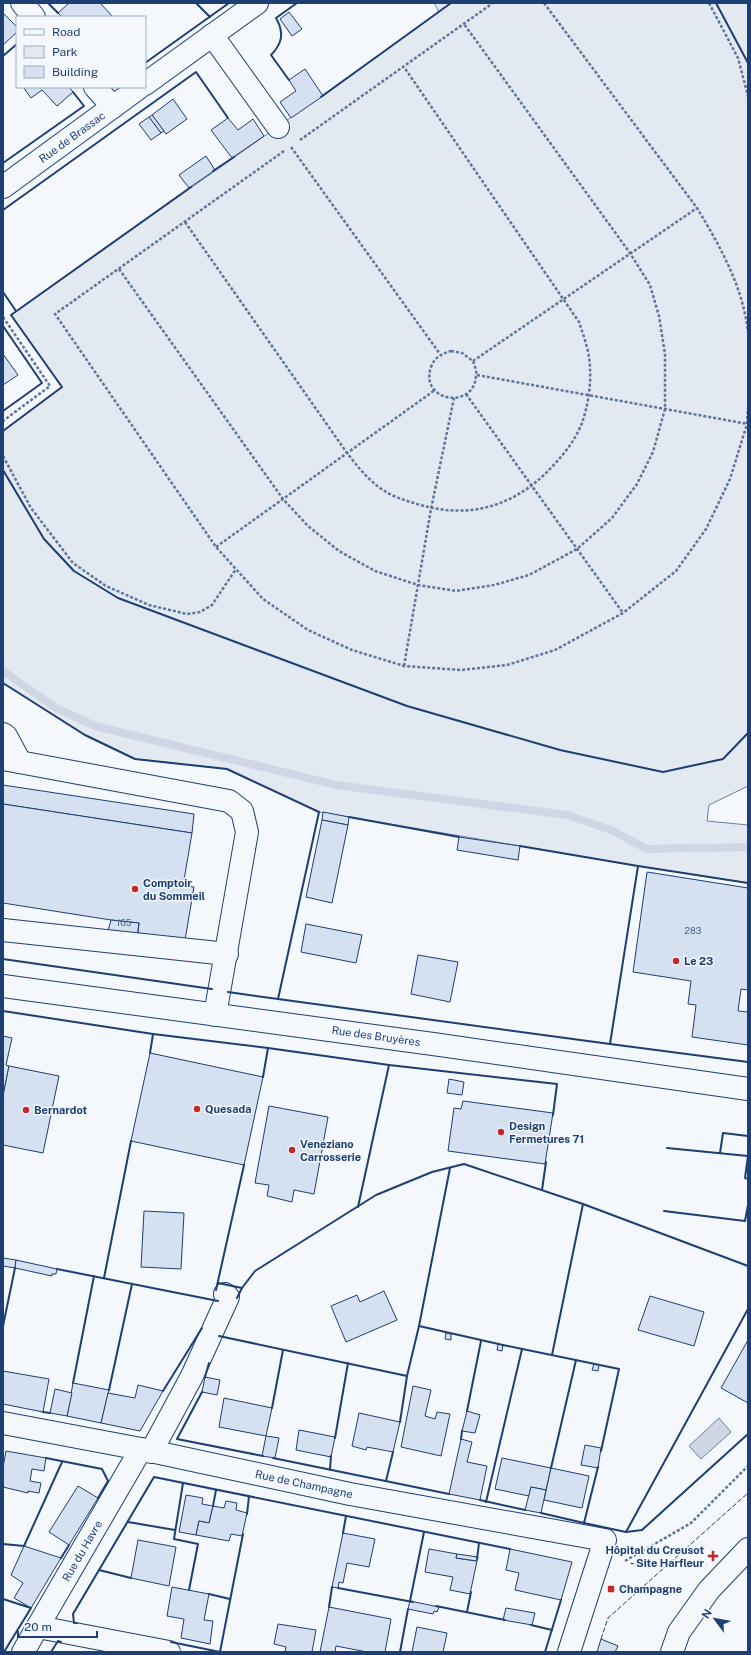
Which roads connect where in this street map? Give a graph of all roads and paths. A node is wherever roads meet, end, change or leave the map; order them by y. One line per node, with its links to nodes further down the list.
1 (22, 3): 6 (street)
2 (257, 3): 8 (street)
3 (494, 3): 7 (path)
4 (544, 3): 18 (path)
5 (709, 3): 13 (path)
6 (33, 16)
7 (464, 24): 9 (path); 20 (path)
8 (212, 35): 10 (street); 15 (street)
9 (404, 67): 16 (path); 22 (path)
10 (146, 83)
11 (96, 88): 14 (street)
12 (139, 88): 14 (street, Rue de Brassac)
13 (748, 96)
14 (113, 107): 17 (street, Rue de Brassac)
15 (278, 127)
16 (290, 147): 19 (path); 25 (path)
17 (3, 187)
18 (696, 208): 20 (path); 24 (path)
19 (185, 222): 21 (path); 36 (path)
20 (630, 253): 22 (path); 33 (path)
21 (119, 269): 39 (path); 41 (path)
22 (564, 299): 26 (path); 30 (path)
23 (3, 317): 34 (path)
24 (748, 332)
25 (440, 354): 26 (path); 28 (path)
26 (474, 361): 27 (path)
27 (477, 375): 29 (path); 30 (path)
28 (434, 390): 31 (path); 36 (path)
29 (466, 394): 31 (path); 38 (path)
30 (588, 395): 33 (path); 38 (path)
31 (454, 398): 40 (path)
32 (748, 408): 35 (path)
33 (665, 409): 35 (path); 42 (path)
34 (3, 421)
35 (748, 424): 45 (path)
36 (347, 453): 39 (path); 40 (path)
37 (3, 456): 43 (path)
38 (532, 486): 40 (path); 42 (path)
39 (284, 499): 41 (path); 44 (path)
40 (431, 509): 44 (path)
41 (216, 547): 43 (path)
42 (577, 549): 44 (path); 45 (path)
43 (236, 569): 46 (path)
44 (418, 585): 46 (path)
45 (622, 613): 46 (path)
46 (404, 666)
47 (3, 734): 48 (street)
48 (11, 760): 50 (street)
49 (3, 930): 50 (street)
50 (227, 954): 52 (street)
51 (3, 986): 52 (street, Rue des Bruyères)
52 (215, 1015): 53 (street, Rue des Bruyères)
53 (748, 1089)
54 (225, 1294): 56 (street, Rue du Havre)
55 (3, 1423): 56 (street, Rue de Champagne)
56 (146, 1451): 59 (street, Rue de Champagne); 60 (street, Rue du Havre)
57 (748, 1466): 59 (path)
58 (748, 1549): 64 (street)
59 (593, 1579): 63 (street)
60 (38, 1627): 61 (street, Rue du Havre); 62 (street)
61 (23, 1652)
62 (169, 1652)
63 (569, 1652)
64 (672, 1652)

